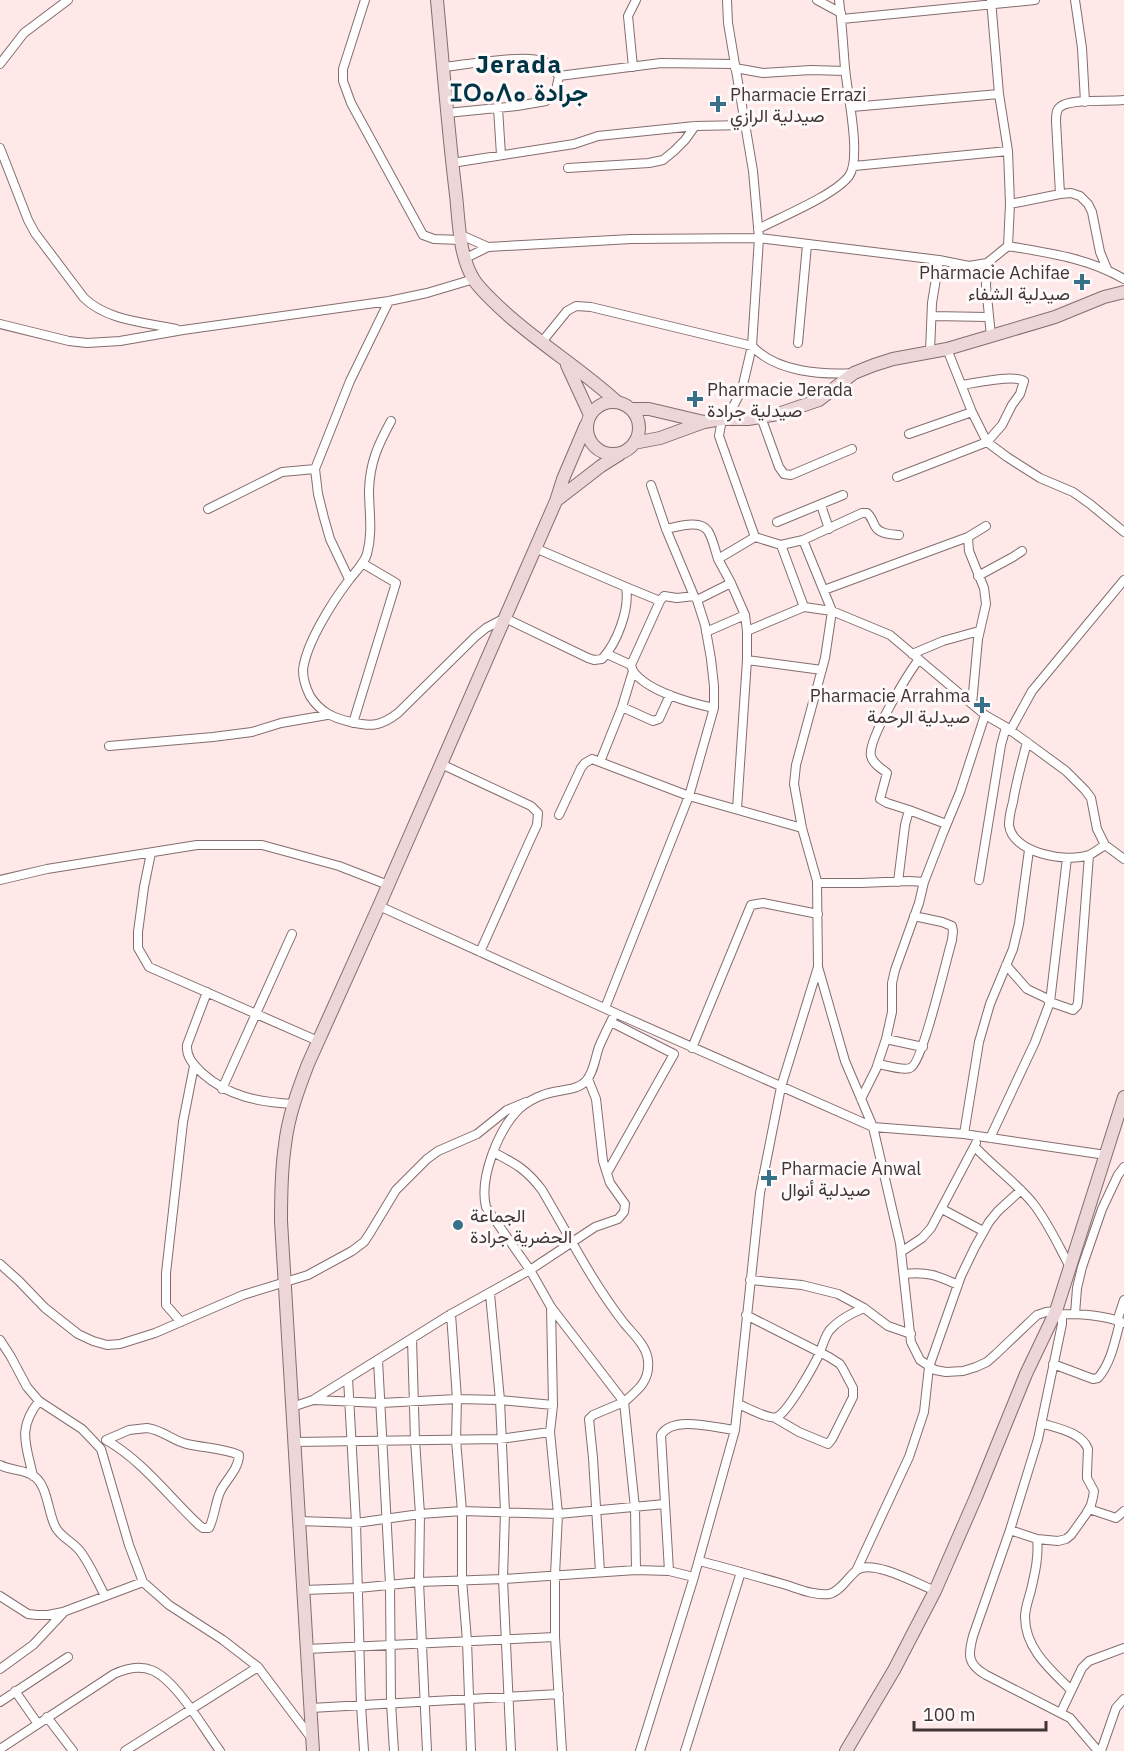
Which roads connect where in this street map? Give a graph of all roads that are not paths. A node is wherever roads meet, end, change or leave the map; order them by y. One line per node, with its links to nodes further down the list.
1 (68, 0): 12 (street)
2 (364, 0): 35 (street)
3 (437, 0): 14 (main road)
4 (636, 0): 15 (street)
5 (727, 0): 13 (street)
6 (817, 0): 11 (street)
7 (839, 0): 11 (street)
8 (1035, 0): 10 (street)
9 (1076, 0): 20 (street)
10 (991, 2): 11 (street); 18 (street)
11 (841, 16): 16 (street)
12 (0, 64)
13 (735, 66): 15 (street); 16 (street); 24 (street)
14 (443, 67): 17 (street); 23 (main road)
15 (633, 67): 17 (street)
16 (845, 71): 21 (street)
17 (560, 76): 22 (street)
18 (999, 94): 21 (street); 27 (street)
19 (1124, 100): 20 (street)
20 (1085, 102): 32 (street)
21 (852, 107): 30 (street)
22 (498, 108): 23 (street); 28 (street)
23 (447, 112): 29 (main road)
24 (747, 125): 25 (street); 34 (street)
25 (695, 126): 28 (street); 31 (street)
26 (0, 148): 50 (street)
27 (1008, 151): 30 (street); 33 (street)
28 (501, 155): 29 (street)
29 (452, 163): 35 (main road)
30 (854, 166): 34 (street)
31 (568, 168)
32 (1060, 194): 33 (street); 42 (street)
33 (1010, 204): 37 (street)
34 (759, 234): 36 (street); 38 (street); 54 (street)
35 (461, 238): 38 (street); 39 (main road)
36 (807, 244): 40 (street); 53 (street)
37 (1008, 246): 41 (street); 42 (street)
38 (488, 247): 39 (street)
39 (466, 258): 43 (main road)
40 (939, 260): 41 (street); 47 (street)
41 (987, 263): 48 (street)
42 (1107, 269): 44 (street)
43 (474, 279): 46 (street); 52 (main road)
44 (1124, 279)
45 (1124, 292): 51 (main road)
46 (389, 301): 50 (street); 73 (street)
47 (932, 316): 48 (street); 56 (street)
48 (988, 317): 51 (street)
49 (0, 324): 50 (street)
50 (183, 330)
51 (991, 336): 55 (main road)
52 (541, 343): 54 (street); 57 (main road)
53 (798, 344)
54 (752, 346): 58 (street); 64 (street)
55 (947, 349): 56 (main road); 59 (street)
56 (930, 351): 58 (main road)
57 (565, 361): 60 (main road); 65 (main road)
58 (854, 373): 63 (main road)
59 (962, 385): 62 (street); 69 (street)
60 (616, 401): 61 (main road); 65 (main road)
61 (632, 409): 67 (main road); 70 (main road)
62 (972, 412): 68 (street); 69 (street)
63 (761, 417): 64 (main road); 71 (street)
64 (722, 418): 67 (main road); 86 (street)
65 (588, 420): 72 (main road); 77 (main road)
66 (391, 421): 93 (street)
67 (704, 422): 70 (main road)
68 (909, 434)
69 (987, 442): 74 (street); 84 (street)
70 (634, 443): 72 (main road)
71 (852, 449)
72 (624, 452): 77 (main road)
73 (315, 469): 79 (street); 95 (street)
74 (897, 477)
75 (651, 485): 83 (street)
76 (843, 495): 78 (street)
77 (556, 501): 90 (main road)
78 (821, 505): 80 (street); 82 (street)
79 (208, 509)
80 (777, 522)
81 (986, 526): 87 (street)
82 (829, 528): 85 (street); 88 (street)
83 (666, 529): 92 (street); 100 (street)
84 (1124, 532)
85 (899, 535)
86 (755, 537): 89 (street); 92 (street)
87 (968, 537): 94 (street); 99 (street)
88 (803, 540): 89 (street); 99 (street)
89 (781, 545): 102 (street)
90 (536, 548): 98 (street); 105 (main road)
91 (1022, 551): 94 (street)
92 (718, 559): 97 (street)
93 (362, 563): 95 (street); 120 (street)
94 (978, 576): 107 (street)
95 (349, 579): 118 (street)
96 (1124, 580): 121 (street)
97 (731, 583): 100 (street); 104 (street)
98 (626, 587): 101 (street); 109 (street)
99 (824, 590): 103 (street)
100 (696, 598): 101 (street); 108 (street)
101 (660, 600): 112 (street)
102 (804, 607): 103 (street); 106 (street)
103 (832, 611): 110 (street); 113 (street)
104 (745, 615): 106 (street); 108 (street)
105 (505, 618): 109 (street); 120 (street); 125 (main road)
106 (747, 631): 111 (street)
107 (979, 631): 110 (street); 115 (street)
108 (706, 632): 117 (street)
109 (607, 654): 112 (street)
110 (916, 656): 115 (street); 128 (street)
111 (747, 660): 113 (street); 127 (street)
112 (632, 668): 114 (street); 116 (street)
113 (822, 670): 131 (street)
114 (670, 695): 116 (street); 117 (street)
115 (972, 704): 119 (street)
116 (622, 707): 124 (street)
117 (714, 708): 126 (street)
118 (327, 715): 120 (street); 123 (street)
119 (985, 715): 121 (street); 130 (street)
120 (353, 723)
121 (1008, 729): 122 (street); 139 (street)
122 (1027, 742): 132 (street); 133 (street)
123 (109, 746)
124 (600, 762): 126 (street); 129 (street)
125 (441, 764): 143 (main road); 148 (street)
126 (688, 796): 127 (street); 153 (street)
127 (737, 809): 131 (street)
128 (909, 810): 130 (street); 140 (street)
129 (559, 815)
130 (946, 824): 141 (street)
131 (802, 828): 142 (street)
132 (1105, 845): 135 (street); 137 (street)
133 (1029, 850): 136 (street); 149 (street)
134 (151, 853): 138 (street); 143 (street); 151 (street)
135 (1089, 855): 136 (street); 152 (street)
136 (1067, 858): 152 (street)
137 (1124, 859)
138 (0, 880)
139 (979, 880)
140 (898, 882): 141 (street); 142 (street)
141 (924, 882): 146 (street)
142 (817, 883): 145 (street)
143 (388, 885): 144 (main road)
144 (379, 906): 148 (street); 157 (main road)
145 (818, 914): 150 (street); 159 (street)
146 (914, 916): 156 (street); 158 (street)
147 (292, 934): 154 (street)
148 (480, 952): 153 (street)
149 (1006, 965): 152 (street); 170 (street)
150 (818, 967): 163 (street); 166 (street)
151 (207, 992): 154 (street); 161 (street)
152 (1050, 1002): 172 (street)
153 (605, 1008): 155 (street)
154 (256, 1014): 157 (street); 164 (street)
155 (613, 1017): 159 (street); 162 (street); 177 (street)
156 (886, 1038): 158 (street); 160 (street)
157 (318, 1041): 168 (main road)
158 (923, 1047): 160 (street)
159 (693, 1048): 163 (street)
160 (878, 1064): 166 (street)
161 (194, 1066): 164 (street); 198 (street)
162 (588, 1079): 167 (street); 177 (street)
163 (782, 1087): 169 (street); 187 (street)
164 (222, 1089): 168 (street)
165 (1124, 1097): 175 (main road)
166 (861, 1099): 169 (street)
167 (529, 1101): 174 (street); 188 (street)
168 (294, 1104): 188 (main road)
169 (873, 1127): 170 (street); 182 (street)
170 (964, 1134): 171 (street)
171 (978, 1136): 172 (street); 173 (street)
172 (990, 1138): 175 (street)
173 (975, 1147): 178 (street); 179 (street)
174 (493, 1152): 181 (street); 185 (street)
175 (1106, 1155): 184 (main road)
176 (1124, 1167): 196 (street)
177 (607, 1173): 181 (street)
178 (1021, 1190): 180 (street); 184 (street)
179 (942, 1209): 180 (street); 182 (street)
180 (983, 1231): 189 (street)
181 (573, 1242): 185 (street); 214 (street)
182 (901, 1252): 186 (street)
183 (0, 1264): 198 (street)
184 (1070, 1267): 194 (main road)
185 (530, 1270): 190 (street); 192 (street)
186 (904, 1274): 189 (street); 200 (street)
187 (750, 1280): 193 (street); 197 (street)
188 (284, 1281): 198 (street); 218 (main road)
189 (958, 1285): 206 (street)
190 (490, 1294): 195 (street); 210 (street)
191 (1124, 1300): 199 (street)
192 (551, 1307): 214 (street); 217 (street)
193 (864, 1308): 200 (street); 203 (street)
194 (1058, 1312): 196 (street); 205 (street); 206 (street); 261 (main road)
195 (451, 1314): 201 (street); 208 (street)
196 (1075, 1314): 199 (street)
197 (746, 1315): 203 (street); 216 (street)
198 (181, 1322)
199 (1121, 1322): 205 (street)
200 (911, 1334): 206 (street)
201 (412, 1339): 204 (street); 212 (street)
202 (0, 1340): 211 (street)
203 (819, 1353): 219 (street); 219 (street)
204 (378, 1360): 207 (street); 215 (street)
205 (1053, 1364): 220 (street)
206 (929, 1367): 249 (street)
207 (348, 1378): 209 (street); 213 (street)
208 (457, 1399): 210 (street); 212 (street); 228 (street)
209 (313, 1400): 213 (street); 218 (street)
210 (500, 1400): 217 (street); 223 (street)
211 (39, 1401): 231 (street); 256 (street)
212 (413, 1401): 215 (street); 227 (street)
213 (351, 1402): 215 (street); 225 (street)
214 (624, 1402): 233 (street); 236 (street)
215 (381, 1403): 226 (street)
216 (738, 1404): 219 (street); 221 (street)
217 (552, 1405): 222 (street)
218 (292, 1407): 229 (main road)
219 (775, 1418)
220 (1041, 1423): 234 (street); 244 (street)
221 (735, 1430): 232 (street); 246 (street)
222 (550, 1432): 223 (street); 240 (street)
223 (500, 1439): 228 (street); 238 (street)
224 (106, 1440): 224 (street)
225 (351, 1440): 226 (street); 229 (street); 243 (street)
226 (382, 1440): 227 (street); 241 (street)
227 (415, 1440): 228 (street); 239 (street)
228 (456, 1440): 235 (street)
229 (294, 1442): 242 (main road)
230 (0, 1465): 231 (street)
231 (33, 1476): 263 (street)
232 (665, 1504): 233 (street); 248 (street)
233 (634, 1508): 236 (street); 247 (street)
234 (1089, 1509): 237 (street); 245 (street)
235 (462, 1511): 238 (street); 239 (street); 254 (street)
236 (596, 1511): 240 (street); 250 (street)
237 (1124, 1511)
238 (505, 1512): 240 (street); 255 (street)
239 (420, 1514): 241 (street); 257 (street)
240 (558, 1514): 252 (street)
241 (385, 1519): 243 (street); 258 (street)
242 (300, 1521): 243 (street); 260 (main road)
243 (356, 1523): 259 (street)
244 (1010, 1530): 245 (street); 288 (street)
245 (1037, 1539): 276 (street)
246 (699, 1561): 251 (street); 253 (street)
247 (636, 1570): 248 (street); 250 (street)
248 (669, 1571): 253 (street)
249 (856, 1571): 251 (street); 261 (street)
250 (600, 1572): 252 (street)
251 (741, 1572): 303 (street)
252 (555, 1575): 255 (street); 265 (street)
253 (694, 1577): 302 (street)
254 (462, 1579): 255 (street); 257 (street); 267 (street)
255 (503, 1579): 266 (street)
256 (143, 1582): 263 (street); 274 (street)
257 (419, 1582): 258 (street); 269 (street)
258 (390, 1584): 259 (street); 268 (street)
259 (358, 1588): 260 (street); 270 (street)
260 (304, 1590): 272 (main road)
261 (935, 1591): 304 (main road)
262 (0, 1596): 264 (street)
263 (105, 1596): 264 (street)
264 (65, 1611): 275 (street)
265 (555, 1636): 266 (street); 278 (street)
266 (506, 1638): 267 (street); 280 (street)
267 (467, 1641): 269 (street); 279 (street)
268 (390, 1644): 269 (street); 270 (street); 284 (street)
269 (422, 1644): 282 (street)
270 (361, 1646): 272 (street); 285 (street)
271 (1124, 1648): 276 (street)
272 (308, 1649): 287 (main road)
273 (68, 1657): 277 (street)
274 (258, 1667): 286 (street); 291 (street)
275 (0, 1669)
276 (1071, 1690): 288 (street)
277 (15, 1691): 283 (street); 290 (street)
278 (559, 1694): 280 (street); 301 (street)
279 (468, 1698): 280 (street); 282 (street); 299 (street)
280 (507, 1698): 300 (street)
281 (1124, 1699): 305 (street)
282 (425, 1701): 284 (street); 298 (street)
283 (0, 1702)
284 (391, 1703): 285 (street); 297 (street)
285 (361, 1705): 287 (street); 296 (street)
286 (191, 1708): 289 (street); 294 (street); 295 (street)
287 (311, 1708): 291 (main road)
288 (1061, 1712): 305 (street)
289 (47, 1718): 290 (street); 293 (street)
290 (38, 1724): 292 (street)
291 (313, 1746)
292 (0, 1749)
293 (73, 1751)
294 (126, 1751)
295 (220, 1751)
296 (364, 1751)
297 (394, 1751)
298 (427, 1751)
299 (471, 1751)
300 (511, 1751)
301 (562, 1751)
302 (640, 1751)
303 (685, 1751)
304 (846, 1751)
305 (1099, 1751)

